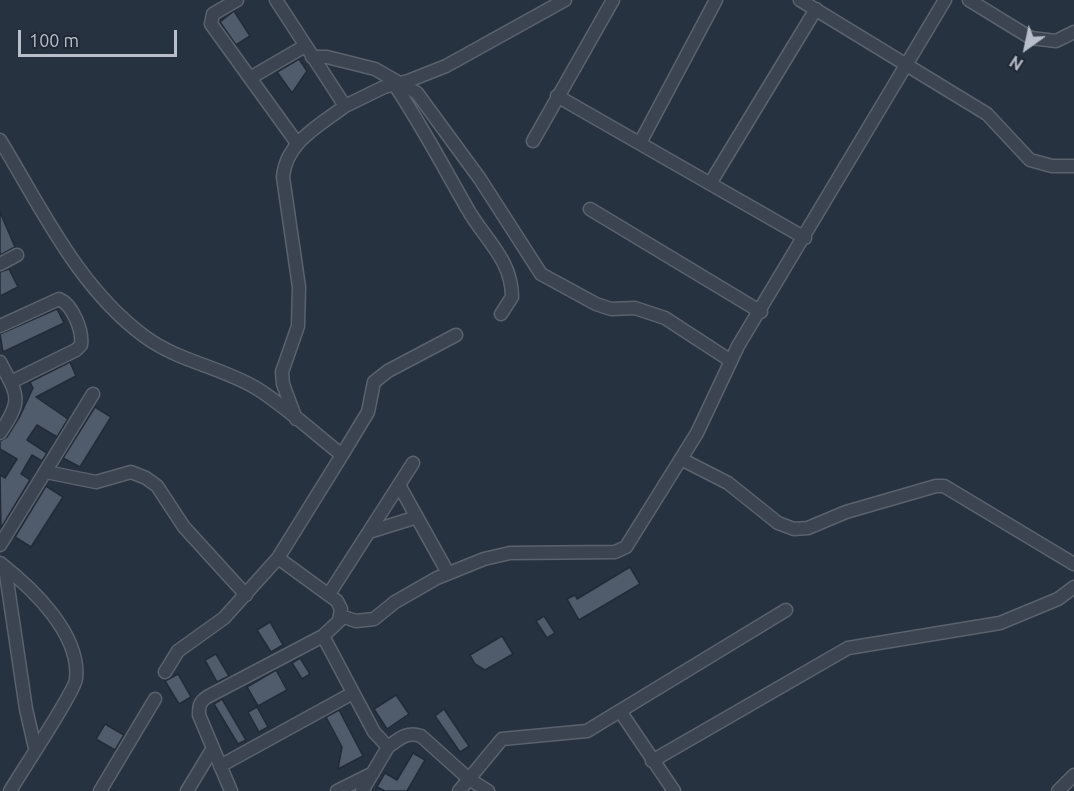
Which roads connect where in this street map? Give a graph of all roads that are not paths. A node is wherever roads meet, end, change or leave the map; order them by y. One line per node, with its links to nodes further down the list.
1 (237, 0): 14 (street)
2 (276, 0): 11 (street)
3 (565, 0): 15 (street)
4 (613, 0): 16 (street)
5 (716, 0): 21 (street)
6 (800, 0): 9 (street)
7 (945, 0): 13 (street)
8 (969, 0): 10 (street)
9 (816, 9): 13 (street); 23 (street)
10 (1074, 32)
11 (305, 46): 12 (street); 14 (street)
12 (312, 57): 15 (street); 17 (street)
13 (908, 64): 22 (street); 25 (street)
14 (250, 78): 20 (street)
15 (397, 83): 17 (street); 29 (street); 32 (street)
16 (557, 96): 19 (street); 21 (street)
17 (345, 106): 20 (street)
18 (0, 140): 36 (street)
19 (533, 141)
20 (297, 143): 36 (street)
21 (640, 143): 23 (street)
22 (1074, 166)
23 (711, 182): 25 (street)
24 (590, 209): 28 (street)
25 (805, 238): 28 (street)
26 (17, 255): 27 (street)
27 (0, 264)
28 (761, 312): 32 (street)
29 (501, 314)
30 (0, 326): 34 (street)
31 (456, 335): 38 (street)
32 (731, 361): 39 (street)
33 (0, 362): 34 (street)
34 (11, 382): 37 (street)
35 (93, 394): 41 (street)
36 (296, 420): 38 (street)
37 (0, 433)
38 (342, 455): 46 (street)
39 (681, 459): 47 (street); 49 (street)
40 (413, 463): 42 (street)
41 (46, 472): 45 (street); 52 (street)
42 (399, 485): 43 (street); 44 (street)
43 (417, 517): 44 (street); 49 (street)
44 (369, 532): 51 (street)
45 (0, 545)
46 (278, 558): 51 (street); 52 (street)
47 (1074, 564)
48 (2, 565): 61 (street); 61 (street)
49 (448, 573): 54 (street)
50 (1074, 587): 63 (street)
51 (329, 594): 54 (street)
52 (246, 595): 56 (street)
53 (786, 610): 59 (street)
54 (341, 616): 55 (street)
55 (323, 636): 57 (street); 62 (street)
56 (165, 672)
57 (353, 693): 60 (street); 64 (street)
58 (155, 699): 69 (street)
59 (620, 711): 63 (street); 67 (street)
60 (388, 747): 65 (street); 67 (street)
61 (35, 748): 68 (street)
62 (213, 748): 64 (street); 70 (street)
63 (652, 761): 76 (street)
64 (220, 766): 71 (street)
65 (374, 773): 72 (street); 73 (street)
66 (1074, 775): 77 (street)
67 (469, 779): 74 (street); 75 (street)
68 (10, 791)
69 (100, 791)
70 (187, 791)
71 (231, 791)
72 (337, 791)
73 (362, 791)
74 (459, 791)
75 (488, 791)
76 (674, 791)
77 (1058, 791)

